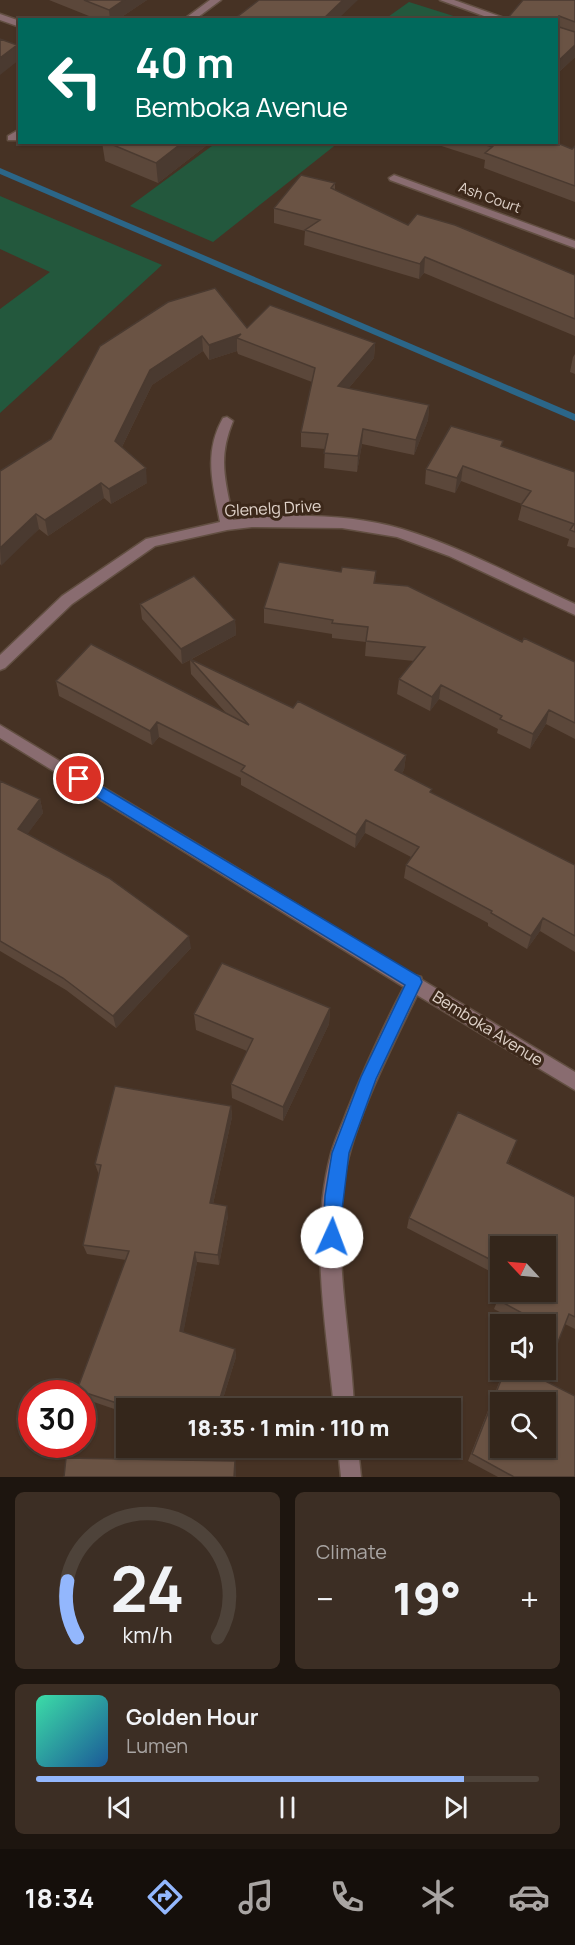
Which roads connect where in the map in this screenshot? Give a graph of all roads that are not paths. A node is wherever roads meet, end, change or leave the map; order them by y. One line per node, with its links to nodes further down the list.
1 (216, 0): 4 (street)
2 (445, 0): 5 (street)
3 (0, 17): 6 (street)
4 (190, 18)
5 (500, 18)
6 (18, 23)
7 (394, 178): 8 (street, Ash Court)
8 (575, 245)
9 (227, 421): 10 (street)
10 (227, 525): 11 (street, Glenelg Drive); 12 (street, Glenelg Drive)
11 (575, 610)
12 (0, 664)
13 (0, 731): 14 (street, Bemboka Avenue)
14 (415, 982): 15 (street, Bemboka Avenue); 16 (street)
15 (575, 1082)
16 (343, 1398)
17 (349, 1458): 18 (street)
18 (351, 1477)

